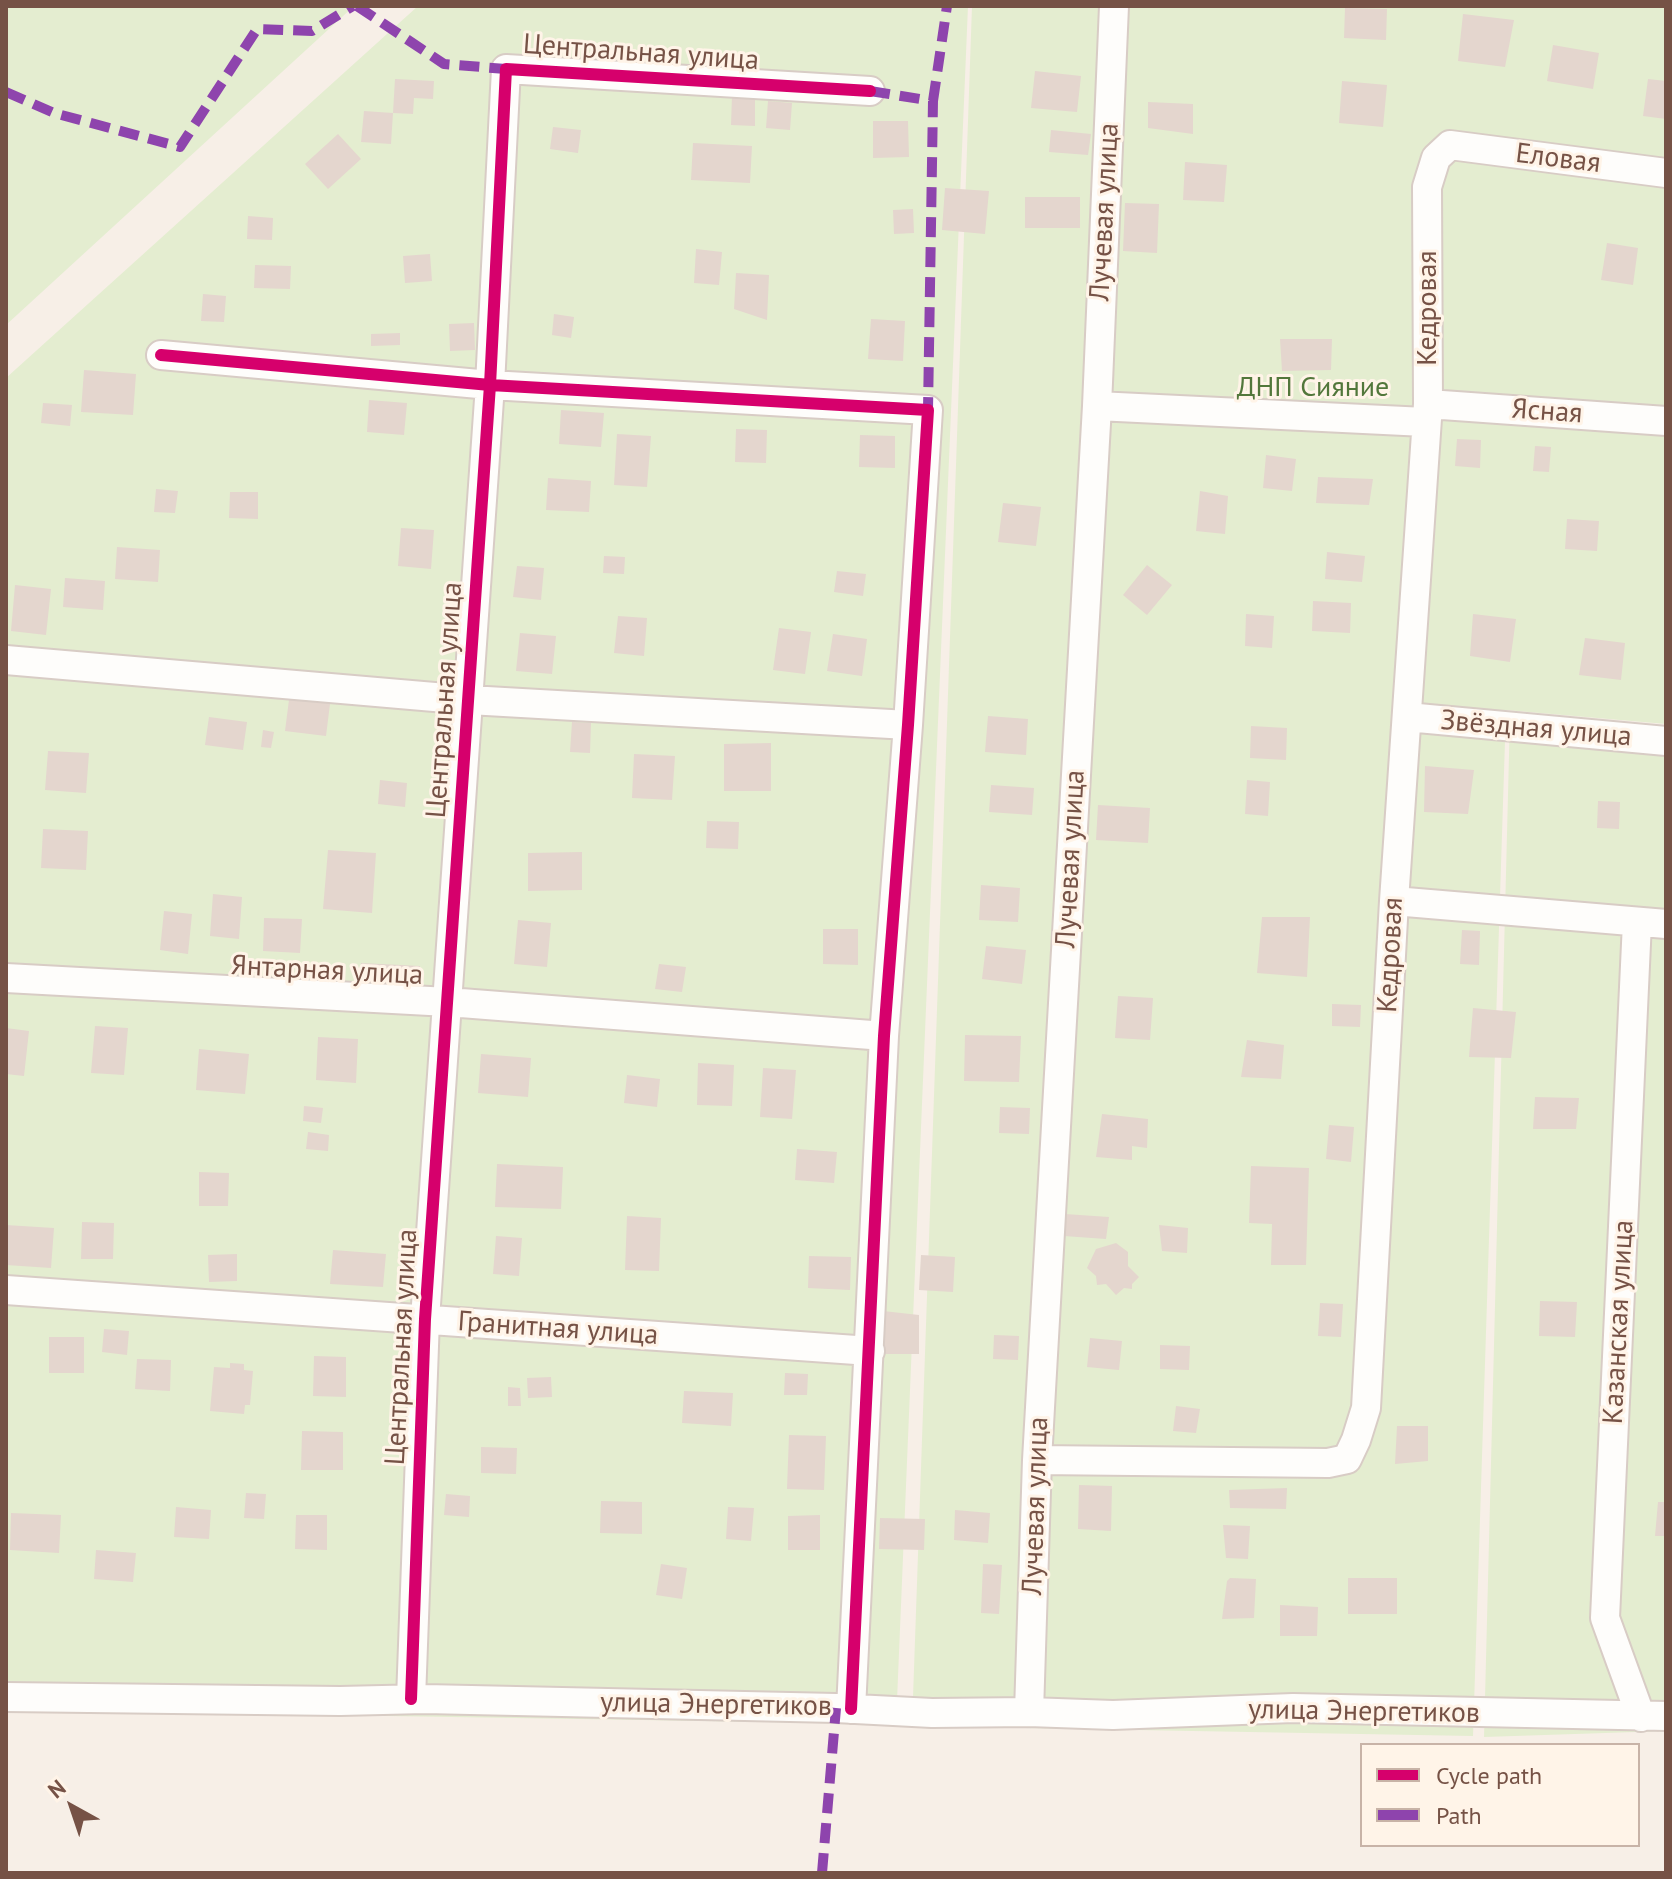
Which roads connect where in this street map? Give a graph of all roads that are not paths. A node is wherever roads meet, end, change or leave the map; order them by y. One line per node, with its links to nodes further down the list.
1 (1114, 6): 7 (street, Лучевая улица)
2 (870, 91): 6 (street, Центральная улица)
3 (1450, 145): 4 (street, Еловая); 8 (street, Кедровая)
4 (1666, 173)
5 (161, 355): 6 (street)
6 (490, 385): 11 (street, Центральная улица); 13 (street)
7 (1097, 406): 8 (street, Ясная); 24 (street, Лучевая улица)
8 (1427, 413): 9 (street, Ясная); 12 (street, Кедровая)
9 (1666, 421)
10 (6, 660): 11 (street)
11 (469, 700): 13 (street); 19 (street, Центральная улица)
12 (1407, 717): 14 (street, Звёздная улица); 15 (street, Кедровая)
13 (908, 725): 20 (street)
14 (1666, 741)
15 (1394, 901): 16 (street); 24 (street, Кедровая)
16 (1637, 922): 17 (street); 29 (street, Казанская улица)
17 (1666, 924)
18 (6, 978): 19 (street, Янтарная улица)
19 (448, 1002): 20 (street, Янтарная улица); 22 (street, Центральная улица)
20 (884, 1036): 23 (street)
21 (6, 1290): 22 (street, Гранитная улица)
22 (425, 1319): 23 (street, Гранитная улица); 26 (street, Центральная улица)
23 (870, 1351): 27 (street)
24 (1037, 1460): 28 (street, Лучевая улица)
25 (6, 1697): 26 (street, улица Энергетиков)
26 (411, 1699): 27 (street, улица Энергетиков)
27 (851, 1709): 28 (street, улица Энергетиков)
28 (1029, 1712): 29 (street, улица Энергетиков)
29 (1654, 1716)

